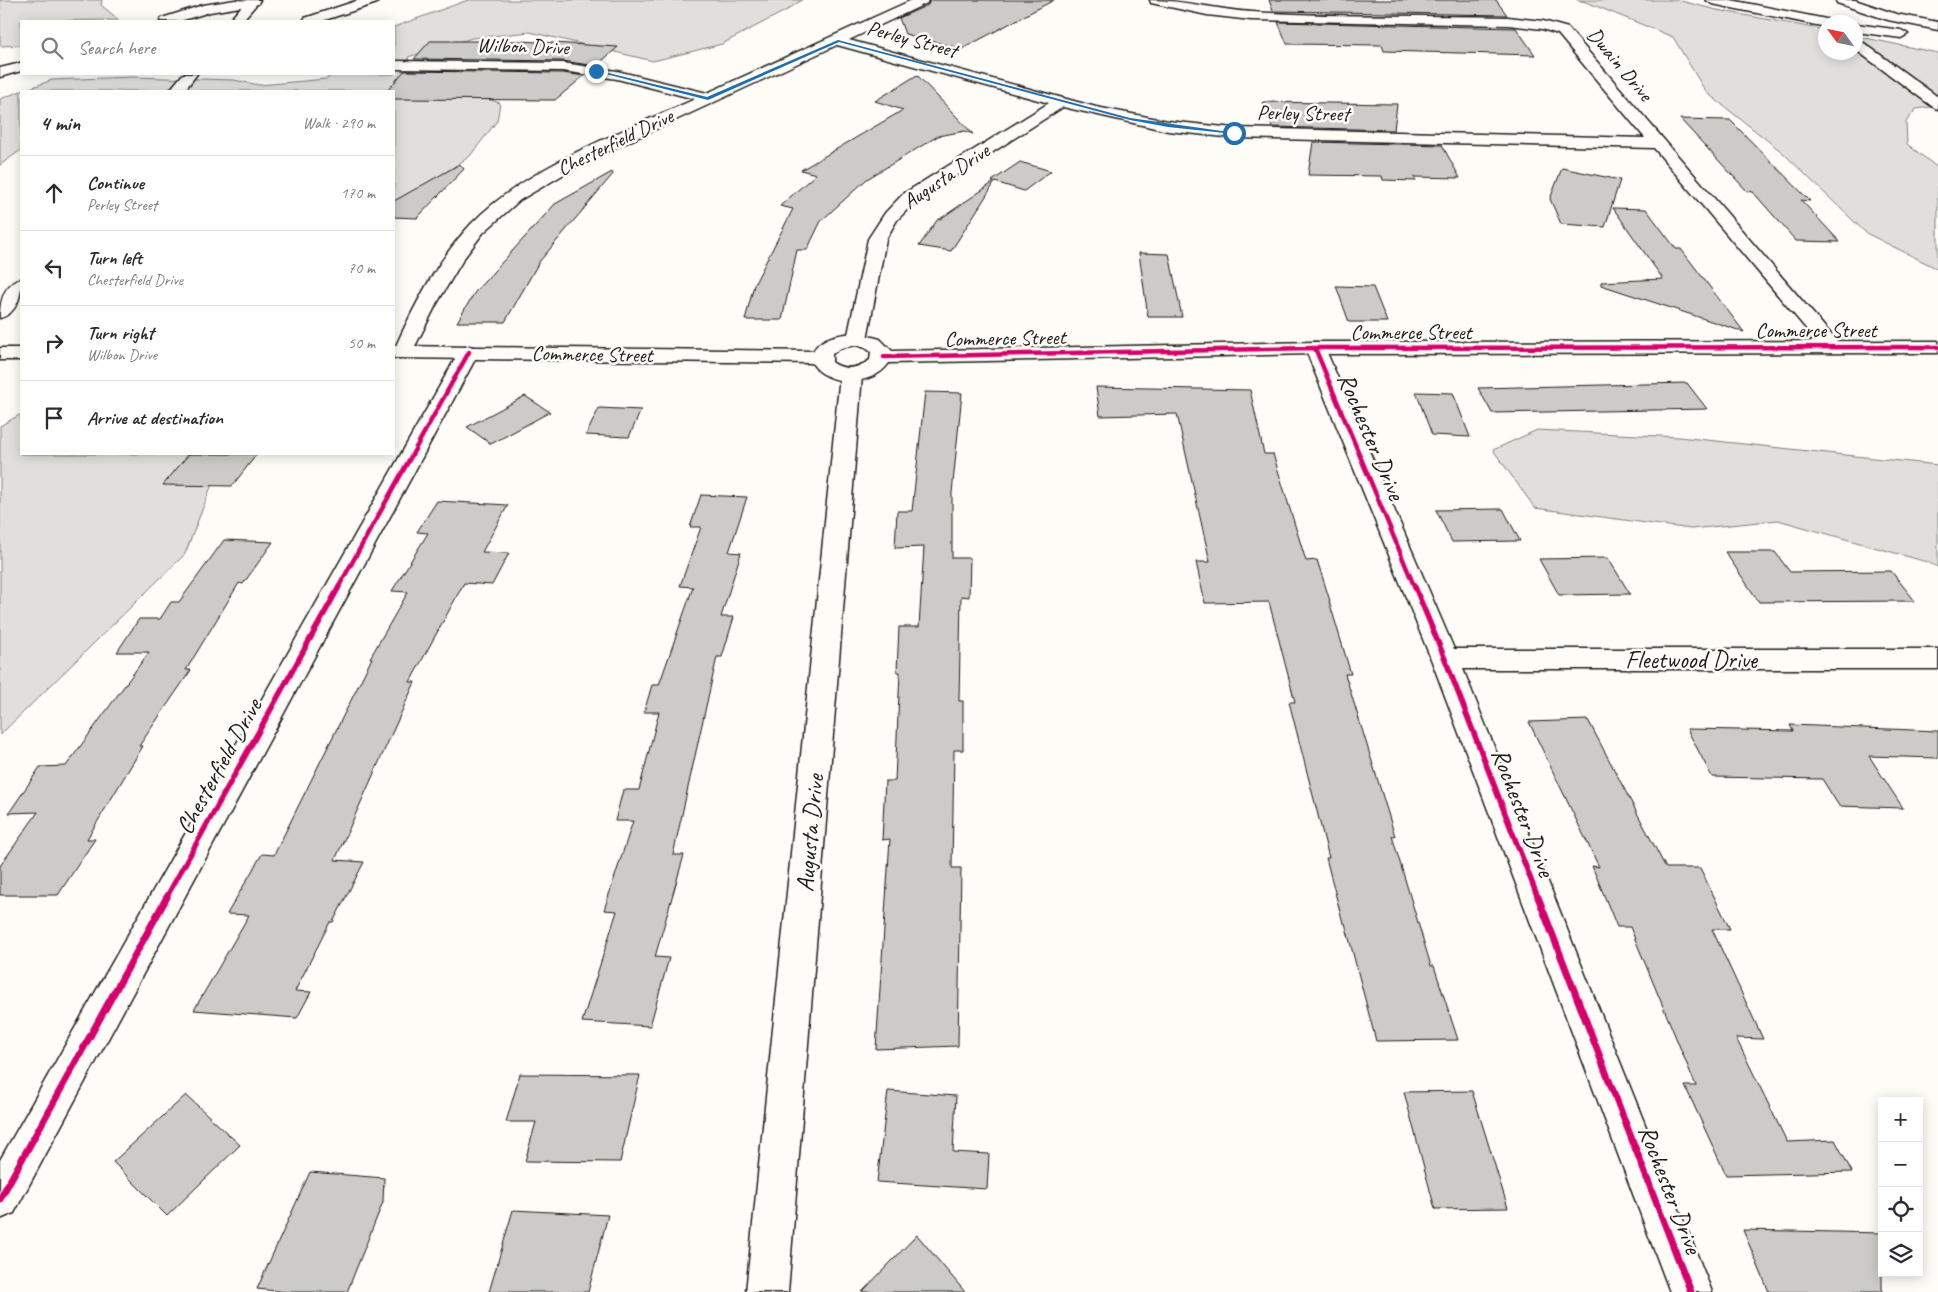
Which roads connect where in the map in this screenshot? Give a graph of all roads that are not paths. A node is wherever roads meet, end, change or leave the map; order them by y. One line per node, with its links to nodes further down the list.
1 (254, 0): 7 (main road); 9 (main road)
2 (372, 0): 10 (main road)
3 (922, 0): 15 (main road, Chesterfield Drive)
4 (1156, 0): 25 (main road, Dwain Drive)
5 (1712, 0): 11 (main road)
6 (1842, 0): 12 (main road)
7 (229, 2): 8 (main road)
8 (170, 20)
9 (236, 20)
10 (313, 20)
11 (1818, 21)
12 (1938, 26)
13 (1863, 29): 14 (main road)
14 (1938, 38)
15 (838, 41): 22 (main road, Chesterfield Drive); 23 (main road, Perley Street)
16 (1863, 49): 24 (main road)
17 (395, 65): 22 (main road, Wilbon Drive)
18 (20, 67): 19 (main road)
19 (0, 74)
20 (189, 75): 21 (main road)
21 (177, 90)
22 (708, 98): 32 (main road, Chesterfield Drive)
23 (1061, 102): 25 (main road, Perley Street); 28 (main road, Augusta Drive)
24 (1938, 104)
25 (1659, 143): 29 (main road, Dwain Drive)
26 (20, 286): 27 (main road)
27 (0, 312)
28 (857, 339): 36 (main road); 37 (main road)
29 (1831, 346): 30 (main road, Commerce Street); 31 (main road, Commerce Street)
30 (1938, 347)
31 (1315, 348): 37 (main road, Commerce Street); 39 (main road, Rochester Drive)
32 (398, 352): 33 (main road, Commerce Street)
33 (469, 352): 36 (main road, Commerce Street); 41 (main road, Chesterfield Drive)
34 (0, 354): 35 (main road)
35 (20, 354)
36 (820, 357): 38 (main road)
37 (884, 357): 38 (main road)
38 (851, 375): 42 (main road, Augusta Drive)
39 (1444, 659): 40 (main road, Fleetwood Drive); 43 (main road, Rochester Drive)
40 (1938, 659)
41 (0, 1198)
42 (767, 1292)
43 (1691, 1292)

